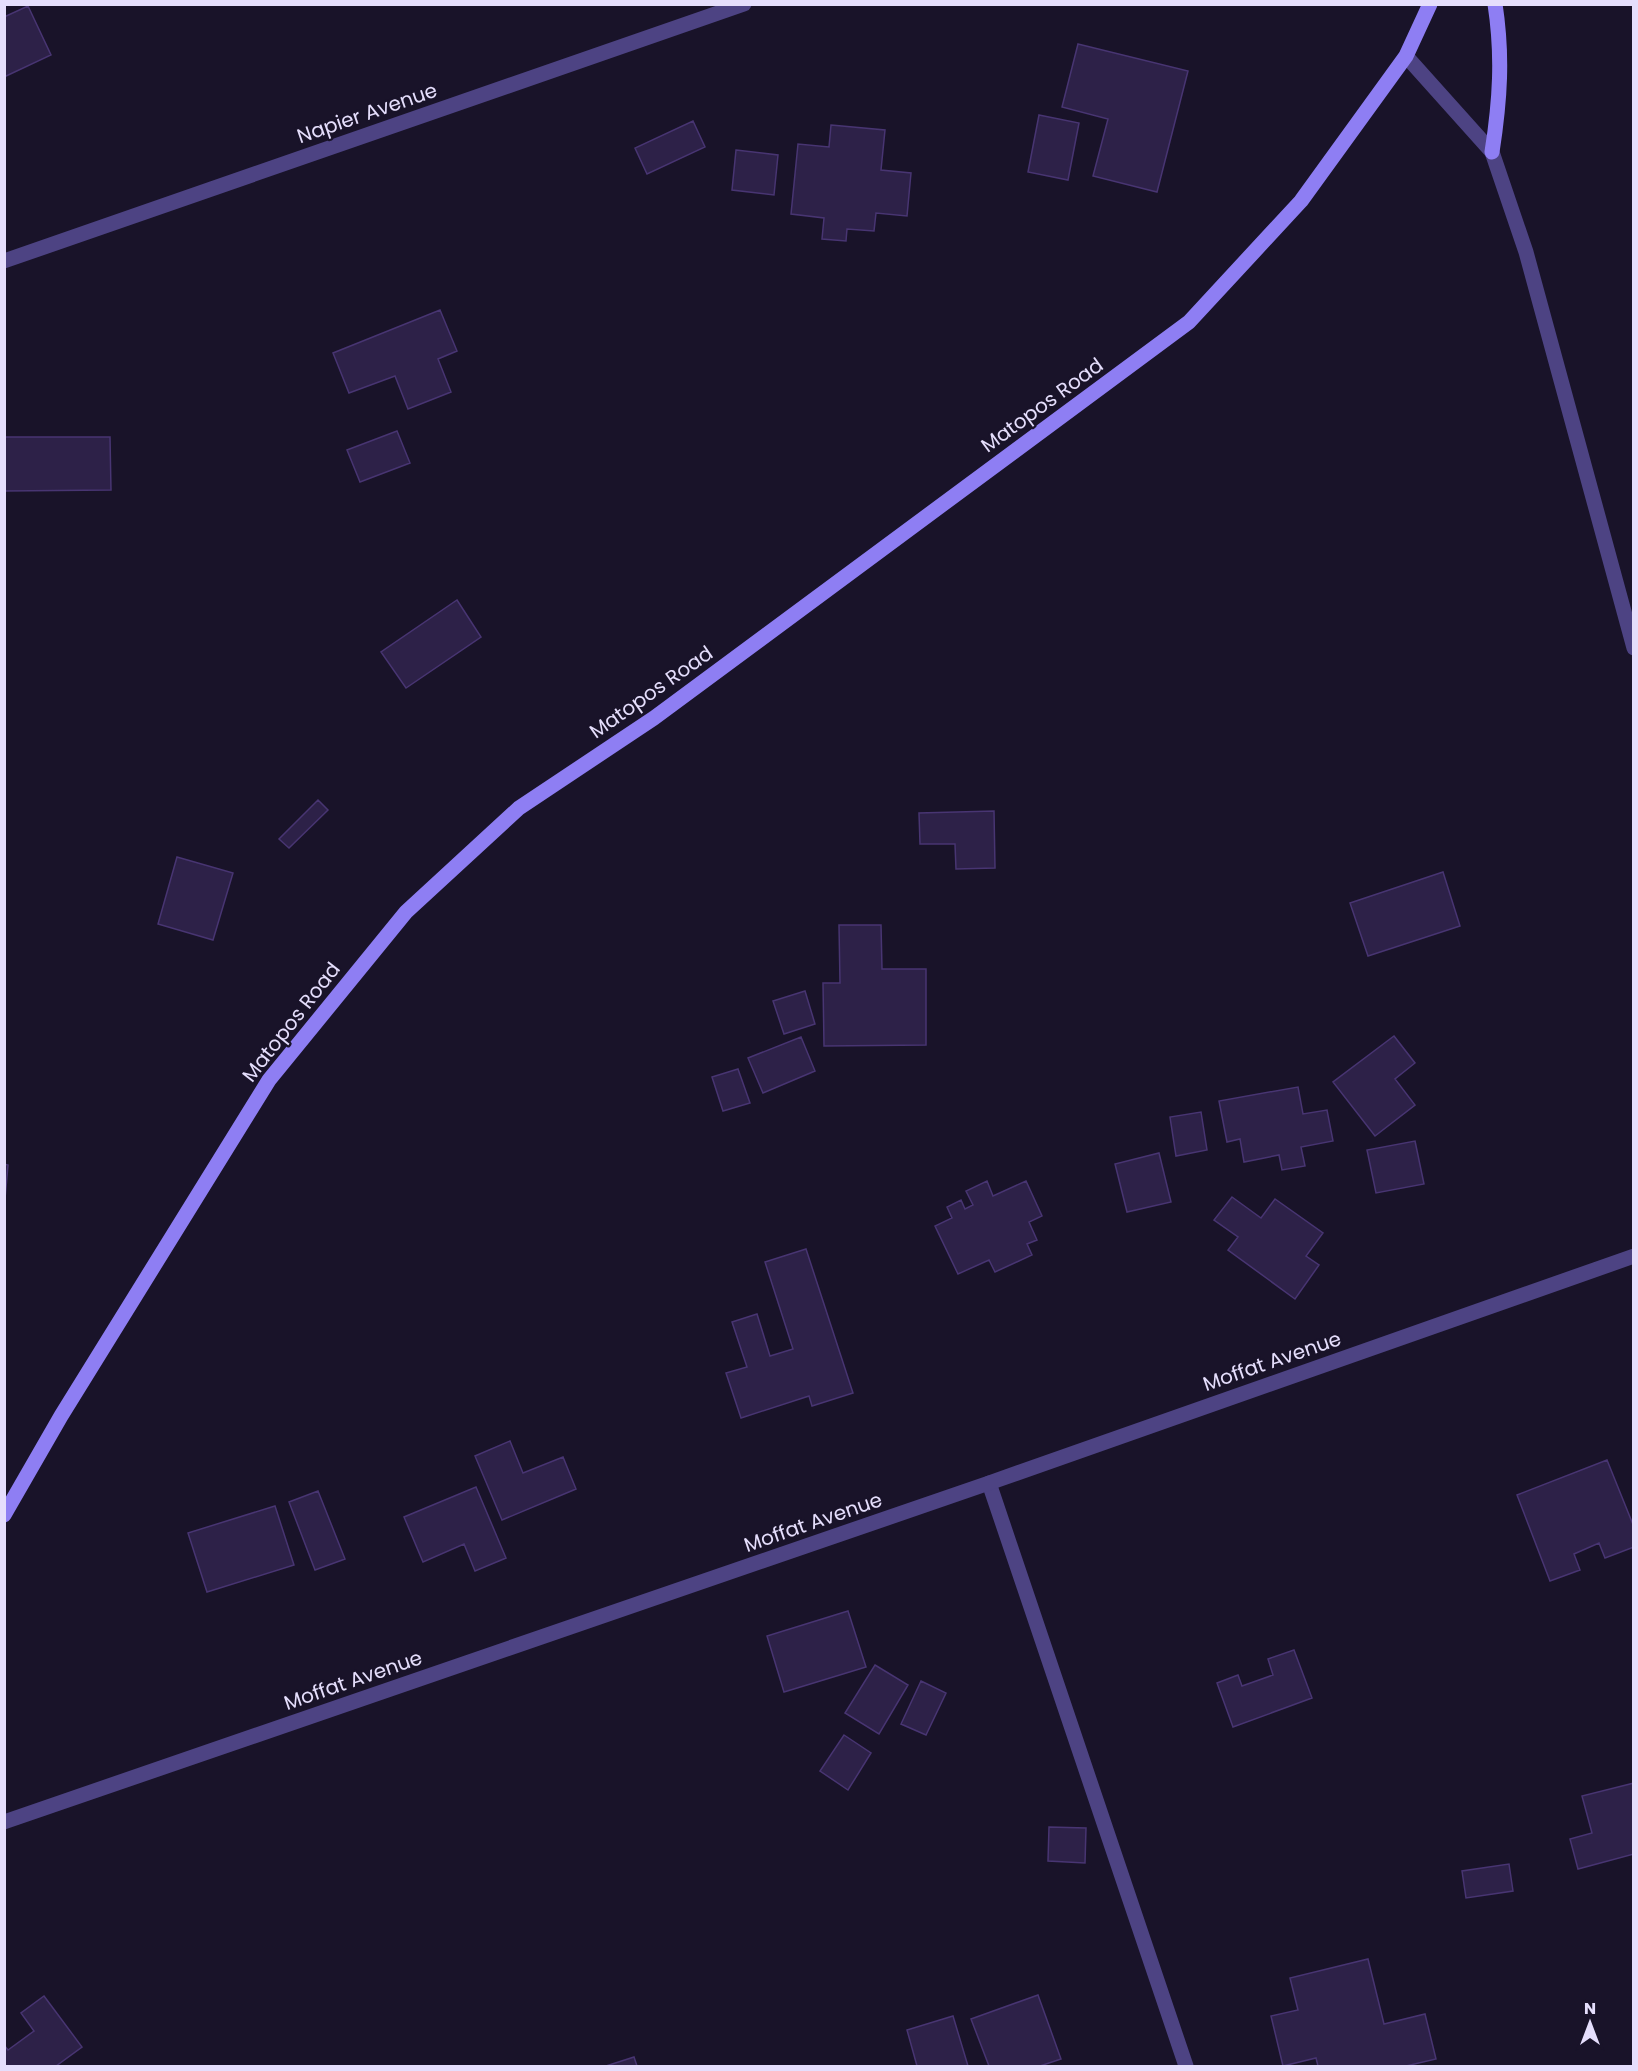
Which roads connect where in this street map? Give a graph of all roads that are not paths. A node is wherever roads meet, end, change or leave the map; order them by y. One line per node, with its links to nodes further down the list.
1 (744, 4): 6 (street, Napier Avenue)
2 (1430, 4): 4 (main road, Matopos Road)
3 (1495, 4): 5 (main road)
4 (1406, 56): 5 (street); 10 (main road, Matopos Road)
5 (1492, 152): 7 (street)
6 (4, 261)
7 (1634, 648)
8 (1634, 1256): 9 (street, Moffat Avenue)
9 (989, 1483): 11 (street, Moffat Avenue); 12 (street)
10 (4, 1515)
11 (4, 1822)
12 (1186, 2067)

